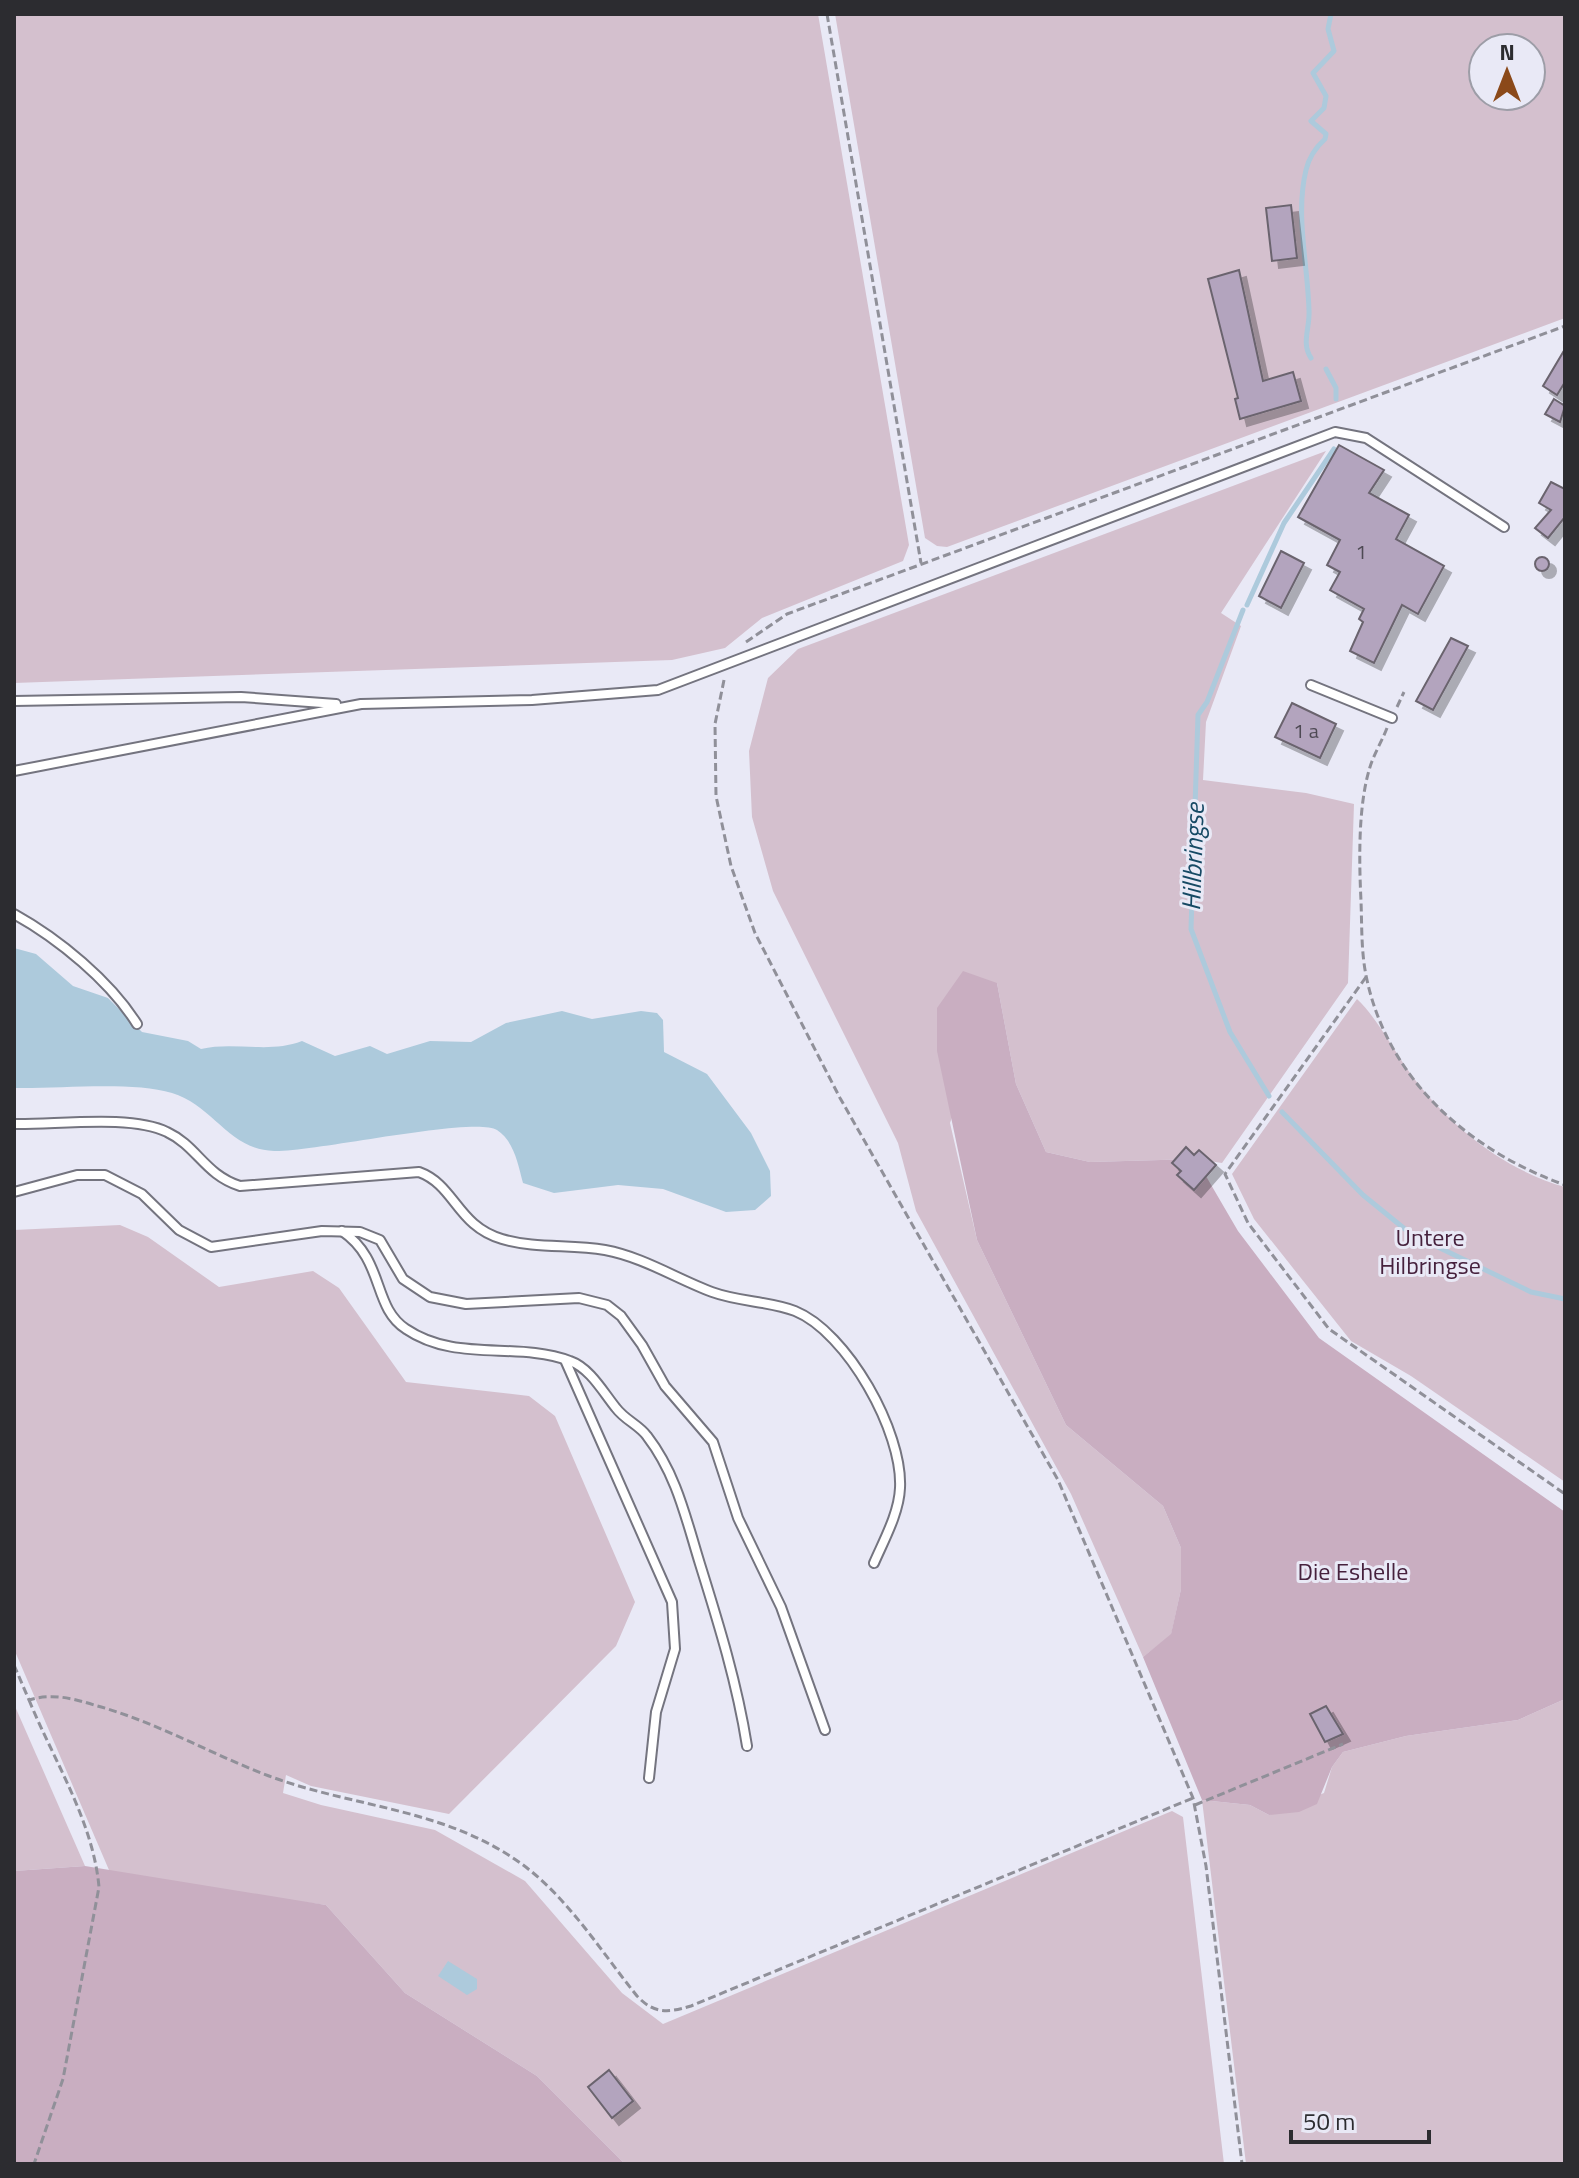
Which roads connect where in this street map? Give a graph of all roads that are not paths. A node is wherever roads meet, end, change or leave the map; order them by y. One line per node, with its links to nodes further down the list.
1 (1504, 527): 4 (lane)
2 (1311, 685): 5 (lane)
3 (14, 701): 4 (lane)
4 (361, 704): 6 (lane)
5 (1392, 718)
6 (14, 771)
7 (14, 914): 8 (lane)
8 (137, 1024)
9 (14, 1124): 13 (lane)
10 (14, 1192): 11 (lane)
11 (342, 1230): 12 (lane); 14 (lane)
12 (565, 1359): 15 (lane); 16 (lane)
13 (874, 1563)
14 (825, 1730)
15 (747, 1746)
16 (649, 1778)

